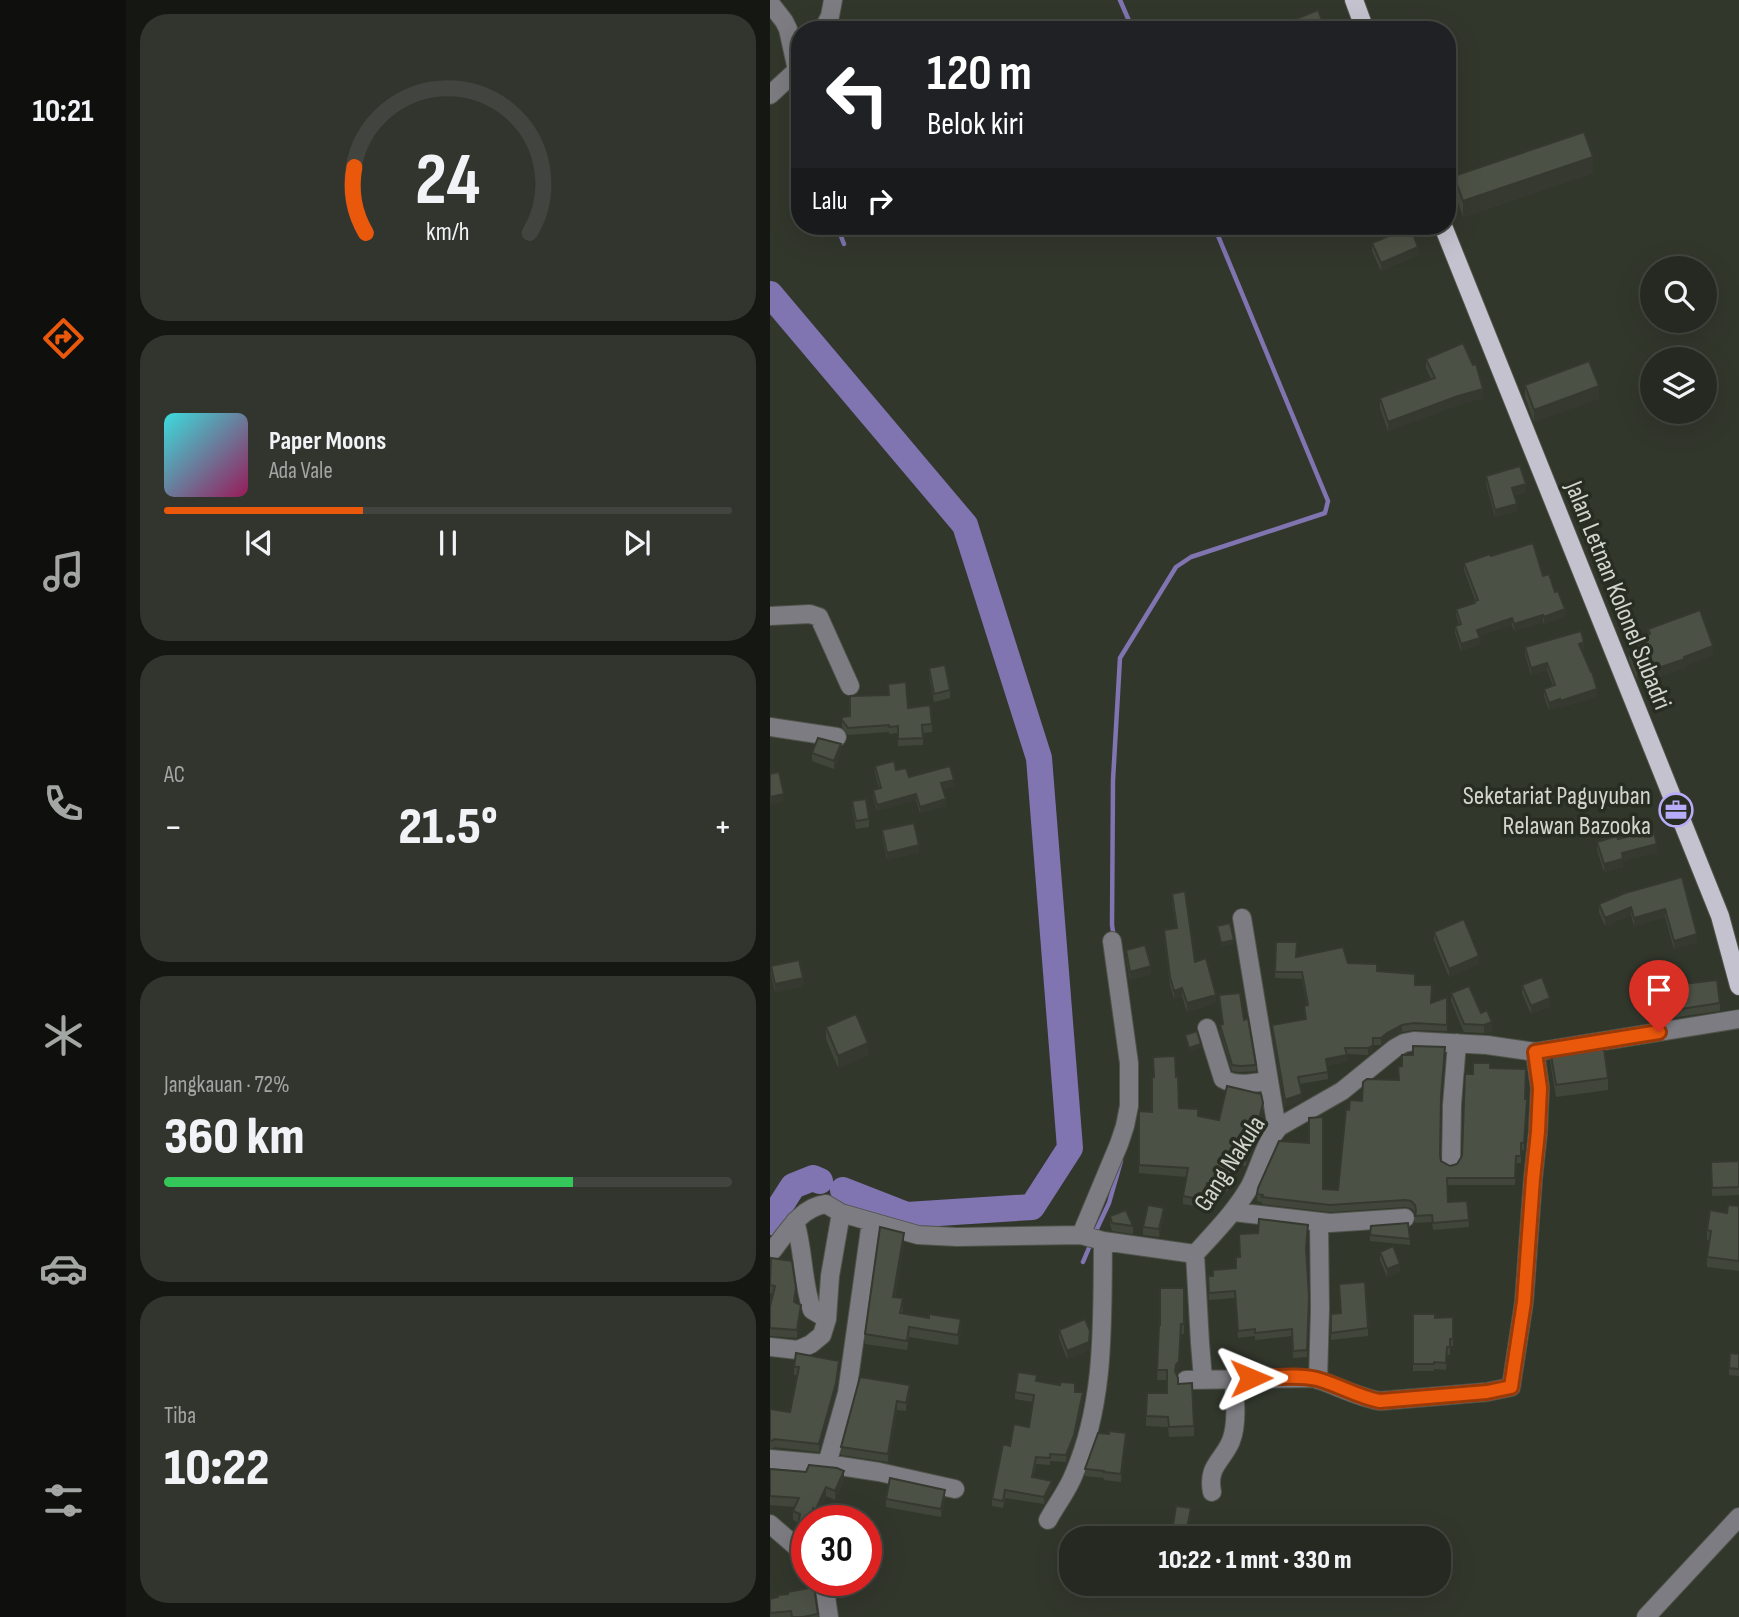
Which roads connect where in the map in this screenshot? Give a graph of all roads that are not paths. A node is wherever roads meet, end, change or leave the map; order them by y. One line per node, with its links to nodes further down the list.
1 (833, 0): 4 (street)
2 (1353, 0): 5 (main road)
3 (770, 3): 6 (street)
4 (828, 21)
5 (1361, 21)
6 (791, 41)
7 (791, 75): 8 (street)
8 (770, 95)
9 (1447, 235): 16 (main road, Jalan Letnan Kolonel Subadri)
10 (770, 616): 11 (street)
11 (850, 686)
12 (770, 727): 13 (street)
13 (837, 737)
14 (1242, 918): 21 (street)
15 (1112, 941): 30 (street)
16 (1739, 986)
17 (1739, 1019): 20 (street, Gang Nakula)
18 (1207, 1028): 21 (street)
19 (1457, 1043): 20 (street, Gang Nakula); 22 (street, Gang Nakula); 23 (street)
20 (1535, 1052): 36 (street)
21 (1268, 1081): 22 (street)
22 (1277, 1129): 24 (street, Gang Nakula)
23 (1451, 1162)
24 (1234, 1212): 29 (street); 32 (street, Gang Nakula)
25 (841, 1213): 27 (street); 28 (street); 33 (street)
26 (1405, 1218): 29 (street)
27 (795, 1221): 31 (street); 33 (street)
28 (872, 1222): 30 (street); 38 (street)
29 (1319, 1222): 36 (street)
30 (1091, 1238): 32 (street); 42 (street)
31 (771, 1253)
32 (1195, 1254): 35 (street)
33 (827, 1319): 34 (street)
34 (770, 1346)
35 (1233, 1379): 36 (street); 40 (street)
36 (1318, 1380)
37 (770, 1459): 38 (street)
38 (827, 1464): 39 (street)
39 (955, 1489)
40 (1212, 1492)
41 (1739, 1517): 47 (street)
42 (1048, 1520)
43 (770, 1524): 44 (street)
44 (791, 1542)
45 (826, 1596): 46 (street)
46 (829, 1617)
47 (1646, 1617)

